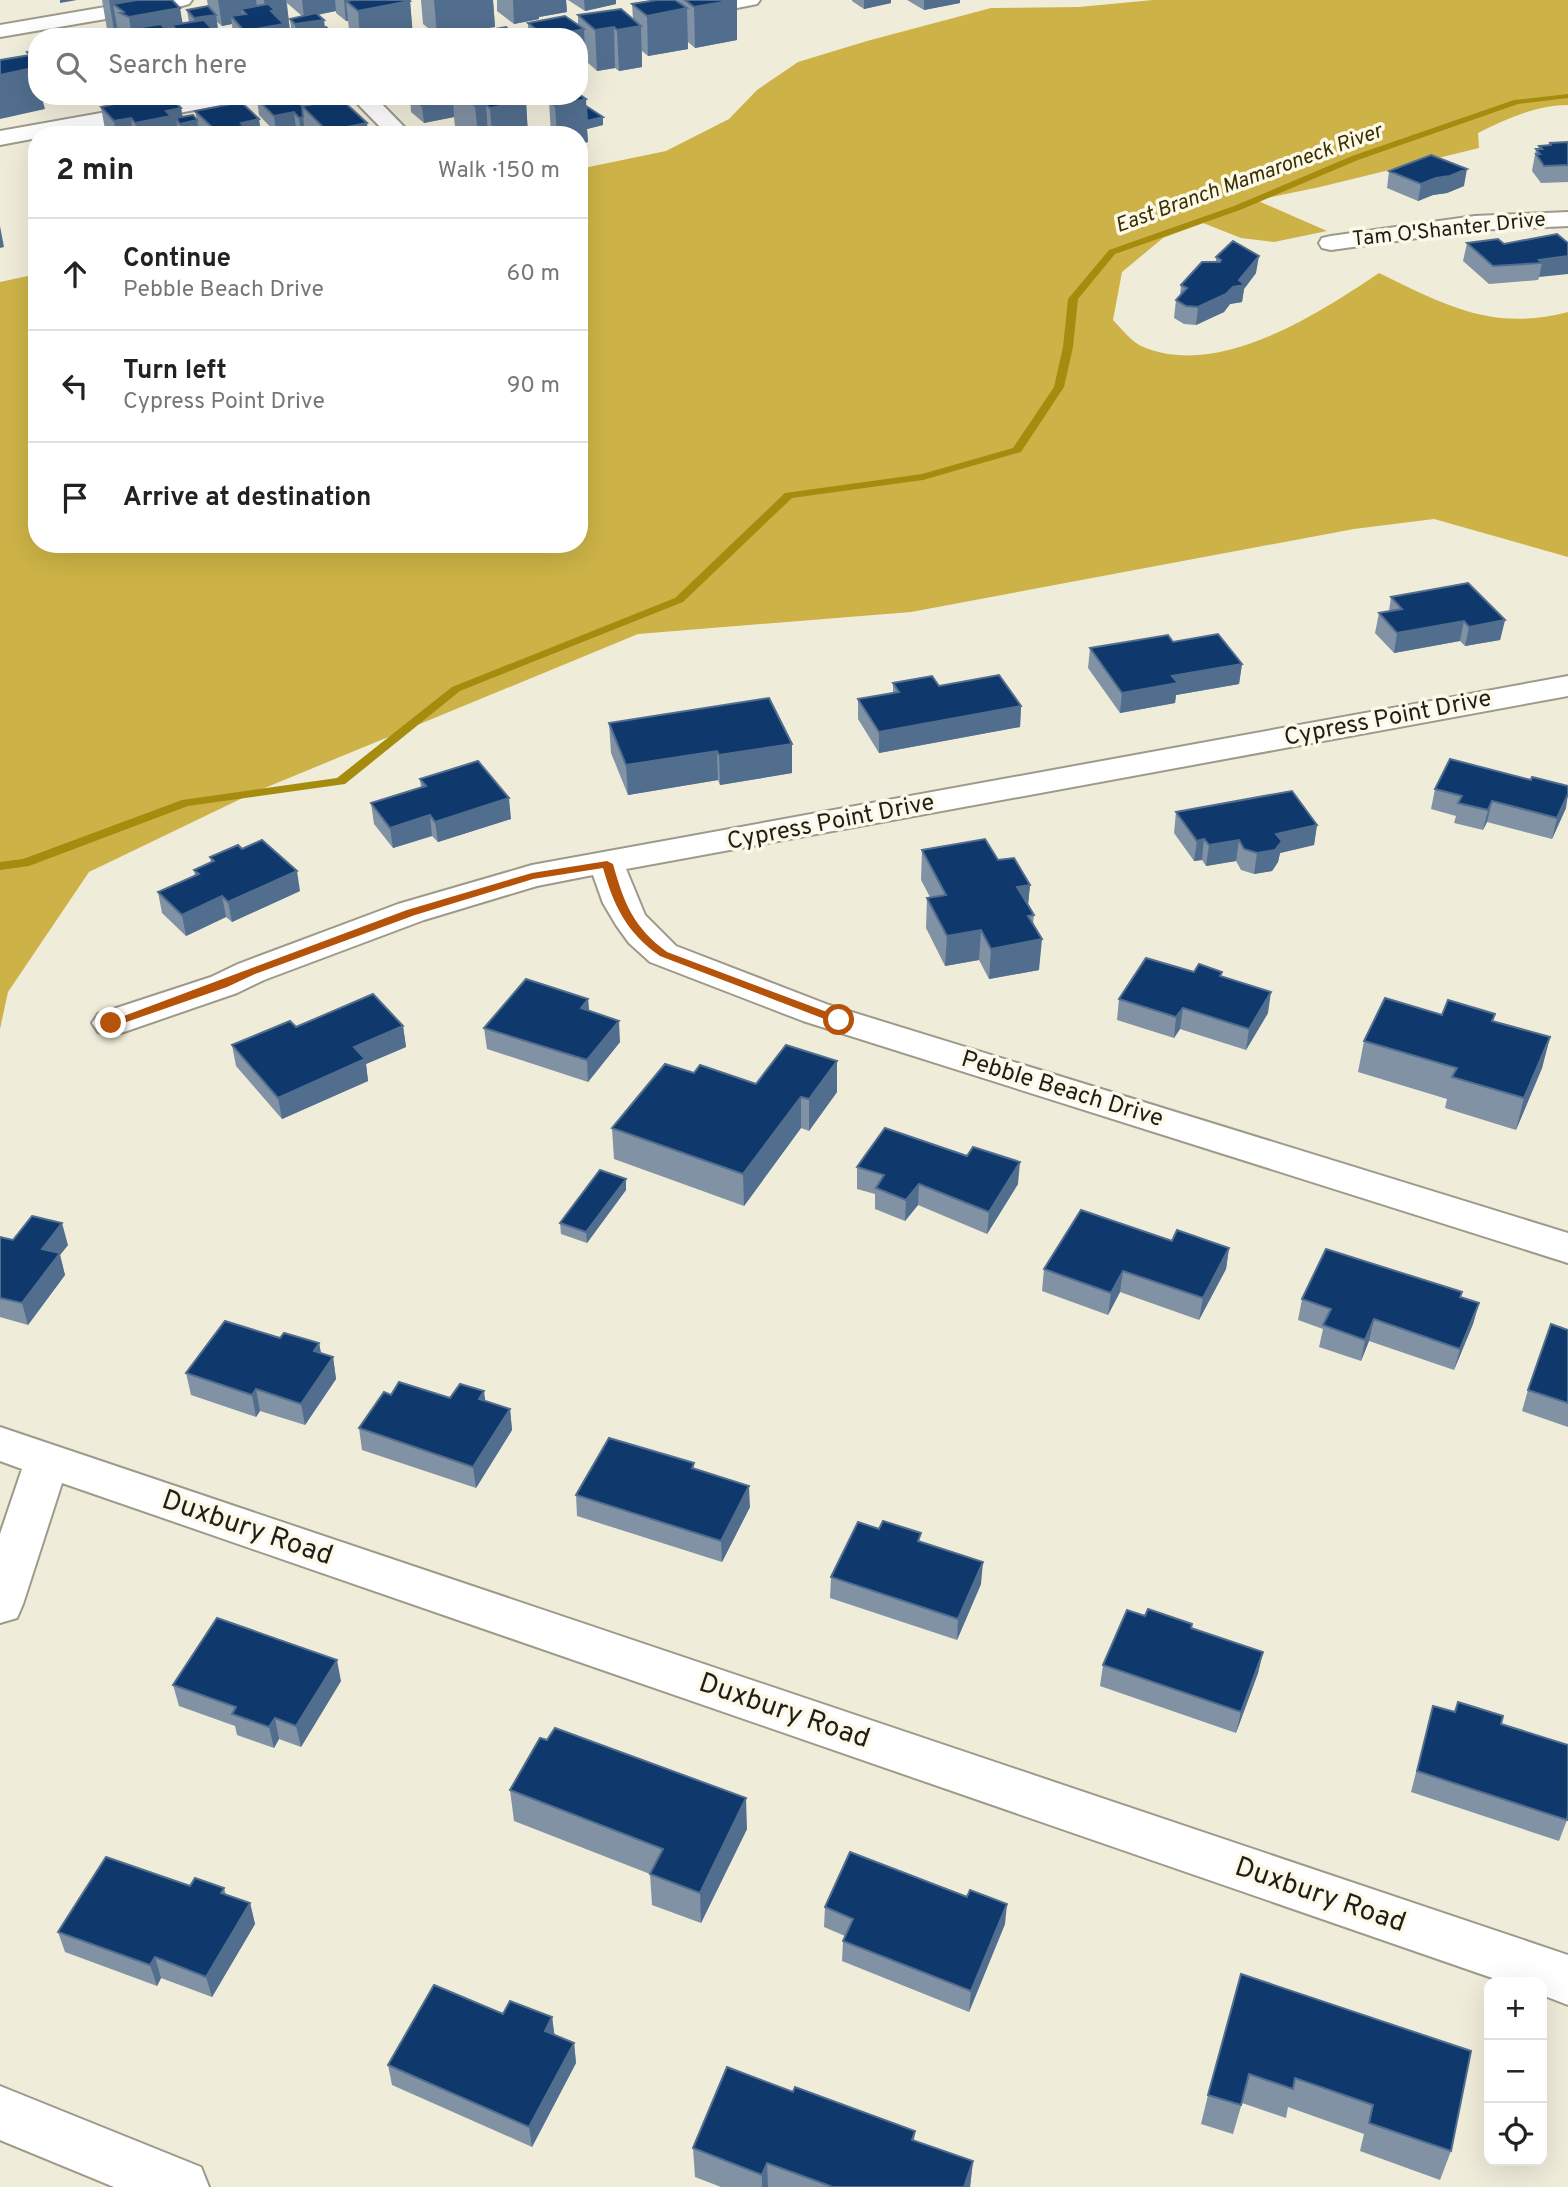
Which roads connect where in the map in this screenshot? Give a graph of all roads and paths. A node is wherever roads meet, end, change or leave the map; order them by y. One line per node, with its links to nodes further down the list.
1 (182, 0): 6 (street)
2 (750, 0): 4 (street)
3 (27, 8): 5 (street)
4 (671, 15)
5 (44, 28)
6 (60, 28)
7 (28, 31): 8 (street)
8 (0, 32)
9 (114, 105): 12 (street)
10 (181, 105): 12 (street)
11 (370, 105): 14 (street)
12 (122, 115): 13 (street)
13 (64, 126)
14 (392, 126)
15 (28, 133): 16 (street)
16 (0, 138)
17 (1568, 219): 18 (street, Tam O'Shanter Drive)
18 (1331, 243)
19 (1568, 686): 20 (street, Cypress Point Drive)
20 (607, 864): 21 (street, Cypress Point Drive); 22 (street, Pebble Beach Drive)
21 (111, 1023)
22 (1568, 1248)
23 (0, 1444): 24 (street, Duxbury Road)
24 (47, 1461): 25 (street); 26 (street); 27 (street, Duxbury Road)
25 (0, 1474)
26 (0, 1604)
27 (1568, 1980)
28 (0, 2113): 29 (street)
29 (181, 2187)

